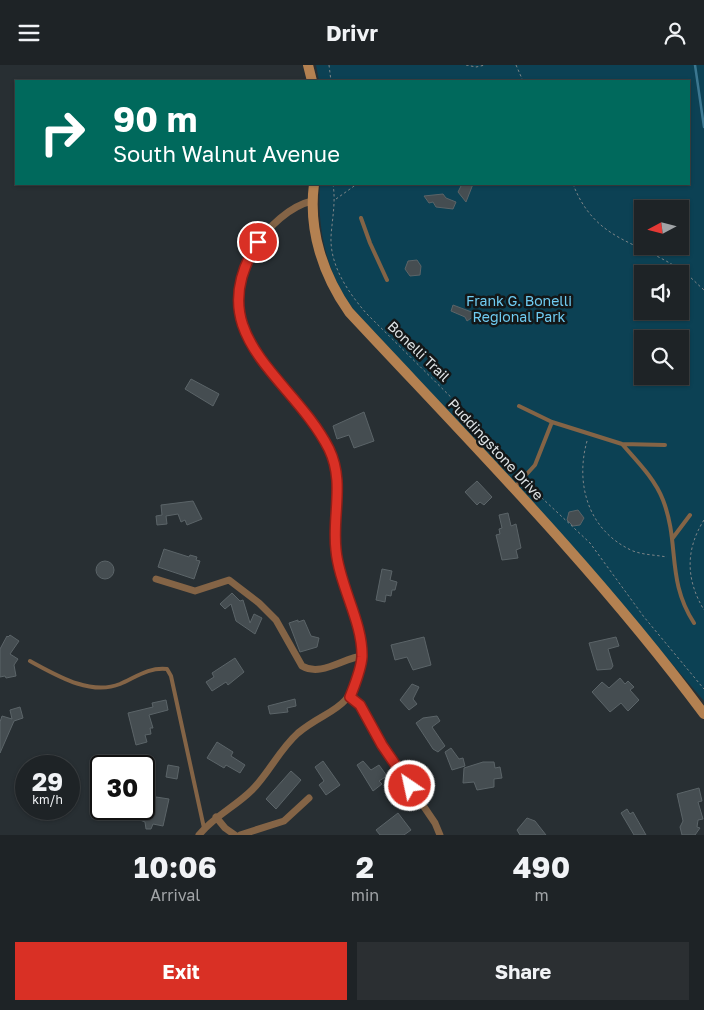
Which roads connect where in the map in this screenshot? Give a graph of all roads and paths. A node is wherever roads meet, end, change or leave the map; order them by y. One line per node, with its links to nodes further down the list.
1 (308, 65): 6 (street)
2 (329, 65): 7 (path)
3 (466, 65): 4 (path)
4 (485, 65)
5 (516, 65): 8 (path)
6 (312, 80)
7 (331, 80)
8 (523, 80)
9 (314, 185): 14 (street, Puddingstone Drive)
10 (333, 185): 13 (path, Bonelli Trail)
11 (356, 185): 13 (path)
12 (574, 185): 17 (path)
13 (335, 199): 23 (path, Bonelli Trail)
14 (312, 201): 23 (street, Puddingstone Drive); 31 (street)
15 (361, 218): 16 (lane)
16 (387, 280)
17 (704, 290)
18 (518, 406): 19 (lane)
19 (552, 422): 20 (lane); 23 (lane)
20 (589, 434): 21 (lane); 27 (path)
21 (622, 445): 22 (lane); 26 (lane)
22 (665, 445)
23 (518, 484): 33 (path, Bonelli Trail); 35 (street, Puddingstone Drive)
24 (690, 515): 26 (lane)
25 (704, 520): 29 (path)
26 (672, 539): 27 (lane)
27 (673, 557): 30 (lane)
28 (156, 579): 31 (street)
29 (704, 610)
30 (694, 623)
31 (362, 656): 34 (street)
32 (30, 661): 38 (lane)
33 (704, 689)
34 (350, 697): 37 (street); 42 (street)
35 (704, 715)
36 (310, 798): 41 (street)
37 (216, 817): 38 (street); 40 (street)
38 (204, 829): 39 (street)
39 (199, 835)
40 (234, 835)
41 (240, 835)
42 (440, 835)

